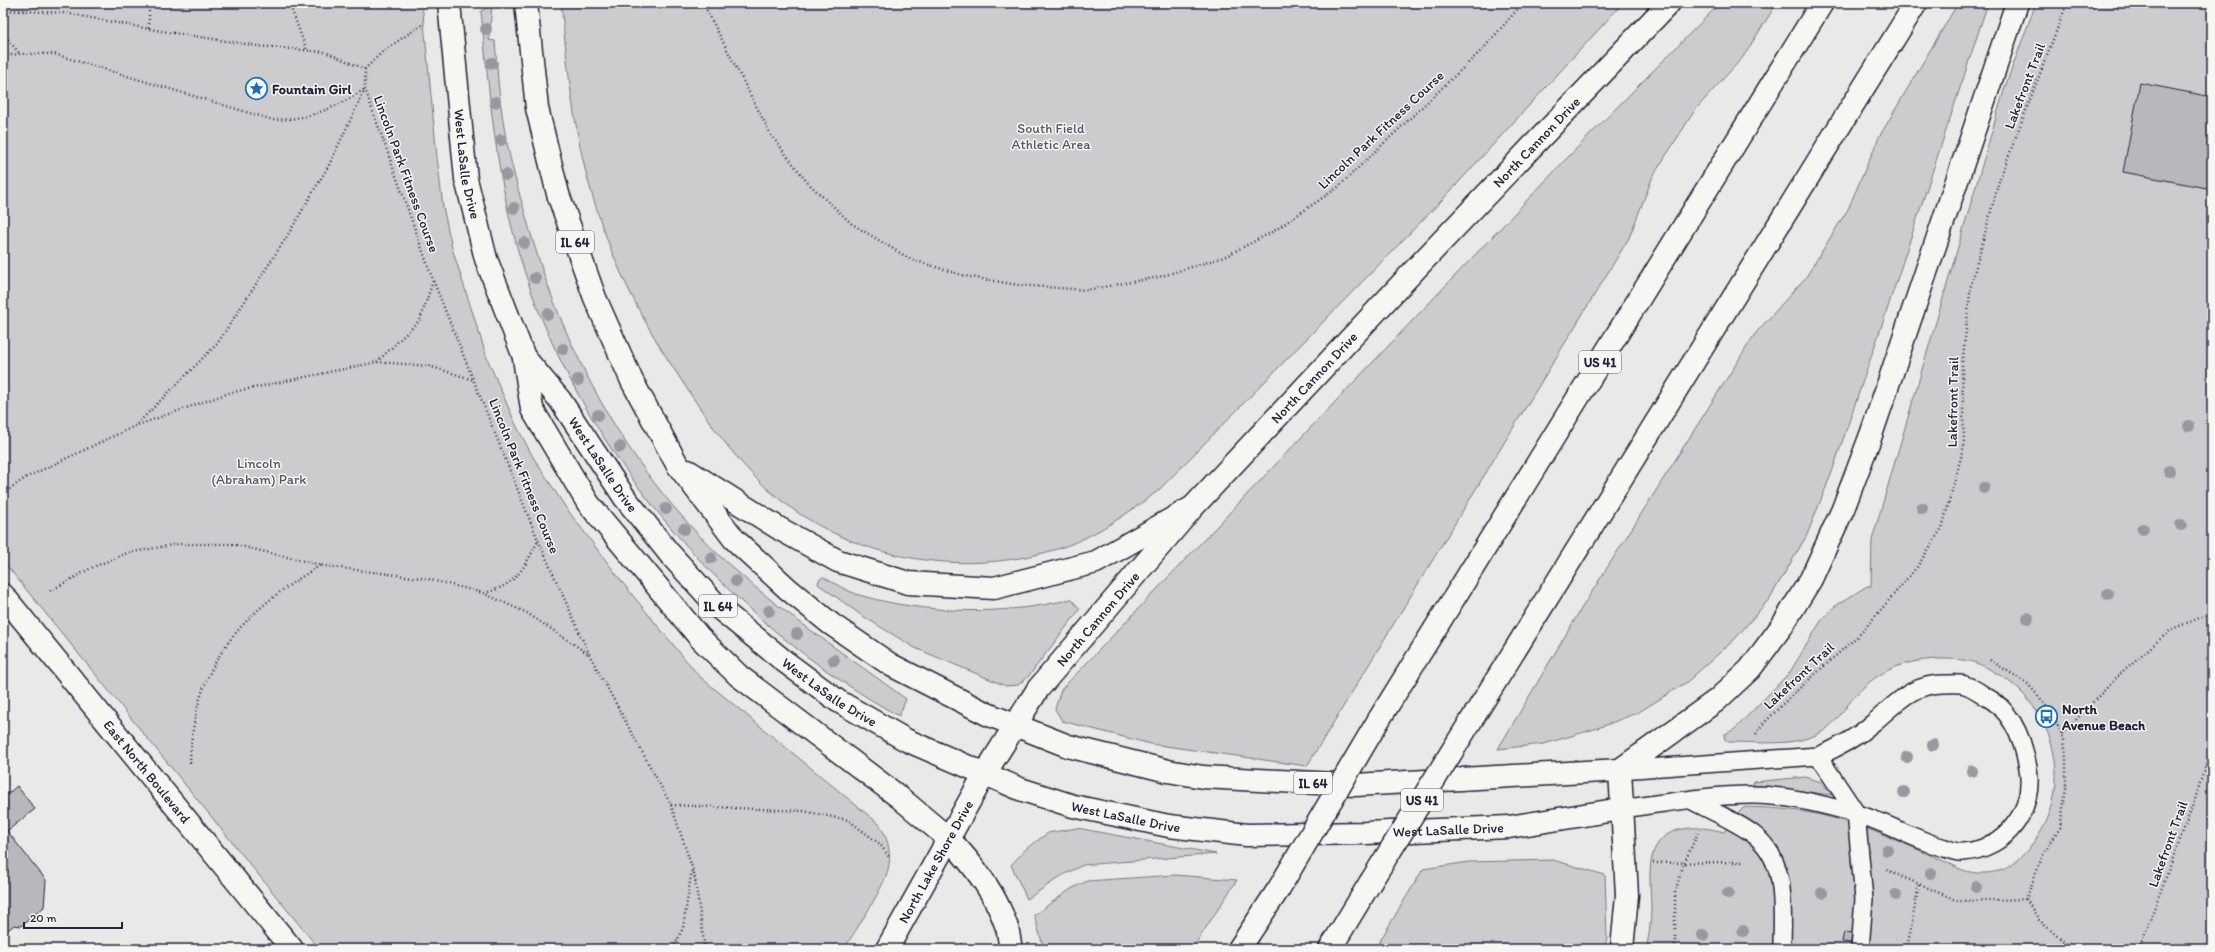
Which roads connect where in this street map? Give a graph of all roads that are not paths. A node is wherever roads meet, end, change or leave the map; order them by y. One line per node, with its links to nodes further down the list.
1 (449, 3): 7 (main road, West LaSalle Drive / IL 64)
2 (526, 3): 8 (main road, IL 64)
3 (1669, 3): 9 (main road, North Cannon Drive)
4 (1822, 3): 22 (main road, US 41, bridge)
5 (1916, 3): 23 (main road, US 41, bridge)
6 (2017, 3): 13 (main road)
7 (524, 357): 14 (main road, West LaSalle Drive / IL 64); 18 (main road)
8 (677, 464): 9 (main road); 11 (main road, IL 64)
9 (1193, 507): 11 (main road, North Cannon Drive)
10 (3, 595): 19 (main road, East North Boulevard)
11 (1014, 725): 13 (main road, IL 64); 14 (main road, North Cannon Drive)
12 (1818, 756): 13 (lane); 17 (lane); 17 (lane)
13 (1620, 770): 16 (main road)
14 (984, 774): 16 (main road, West LaSalle Drive / IL 64); 18 (main road, North Lake Shore Drive)
15 (1691, 800): 16 (lane); 17 (lane); 25 (lane)
16 (1621, 809): 24 (main road)
17 (1856, 813): 26 (lane)
18 (949, 839): 20 (main road, North Lake Shore Drive); 21 (main road)
19 (292, 949)
20 (886, 949)
21 (1012, 949)
22 (1239, 949)
23 (1330, 949)
24 (1622, 949)
25 (1782, 949)
26 (1860, 949)

